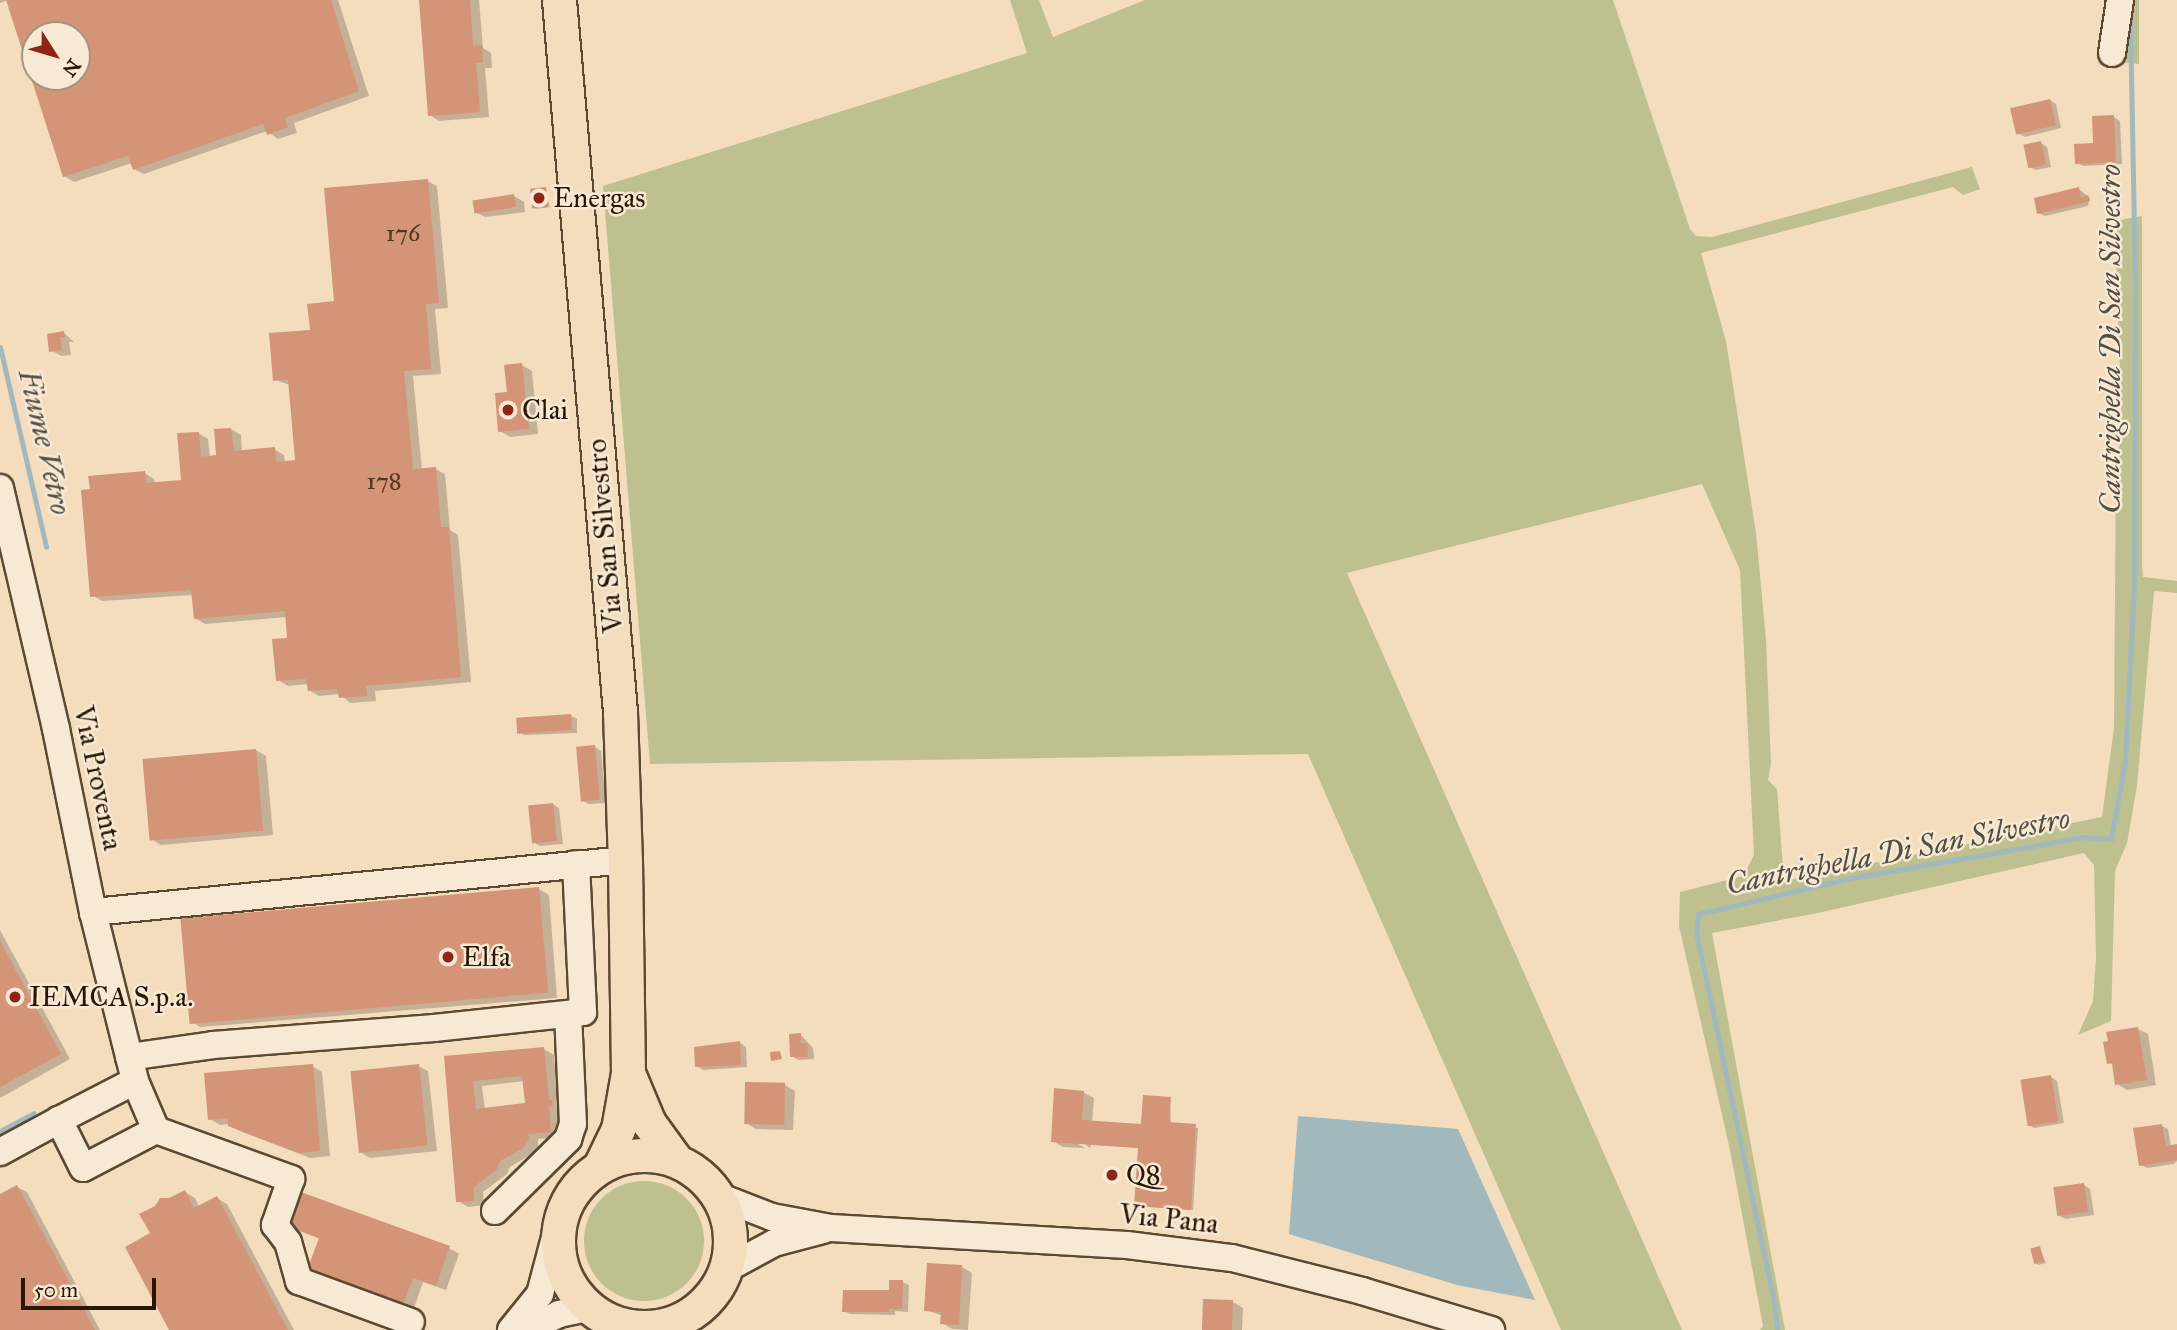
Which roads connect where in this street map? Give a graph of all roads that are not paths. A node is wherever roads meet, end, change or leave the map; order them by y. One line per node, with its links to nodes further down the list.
1 (559, 0): 5 (main road, Via San Silvestro)
2 (2120, 0): 3 (street)
3 (2112, 54)
4 (0, 488): 7 (street, Via Proventa)
5 (625, 859): 6 (street); 10 (main road, Via San Silvestro)
6 (576, 864): 7 (street); 8 (street)
7 (93, 912): 9 (street, Via Proventa)
8 (568, 1014): 9 (street); 17 (street)
9 (132, 1069): 11 (street); 12 (street, Via Proventa)
10 (628, 1073): 14 (main road, Via San Silvestro); 15 (main road, Via San Silvestro)
11 (59, 1119): 12 (street); 13 (street)
12 (156, 1130): 22 (street)
13 (0, 1152)
14 (676, 1160): 15 (main road); 16 (main road)
15 (600, 1166): 18 (main road)
16 (718, 1196): 19 (street, Via Pana); 20 (main road)
17 (495, 1211)
18 (559, 1222): 21 (main road); 24 (street)
19 (831, 1228): 20 (street, Via Pana); 26 (street, Via Pana)
20 (726, 1269): 23 (main road)
21 (599, 1318): 23 (main road); 25 (street)
22 (411, 1322)
23 (678, 1325)
24 (511, 1330)
25 (526, 1330)
26 (1491, 1330)

